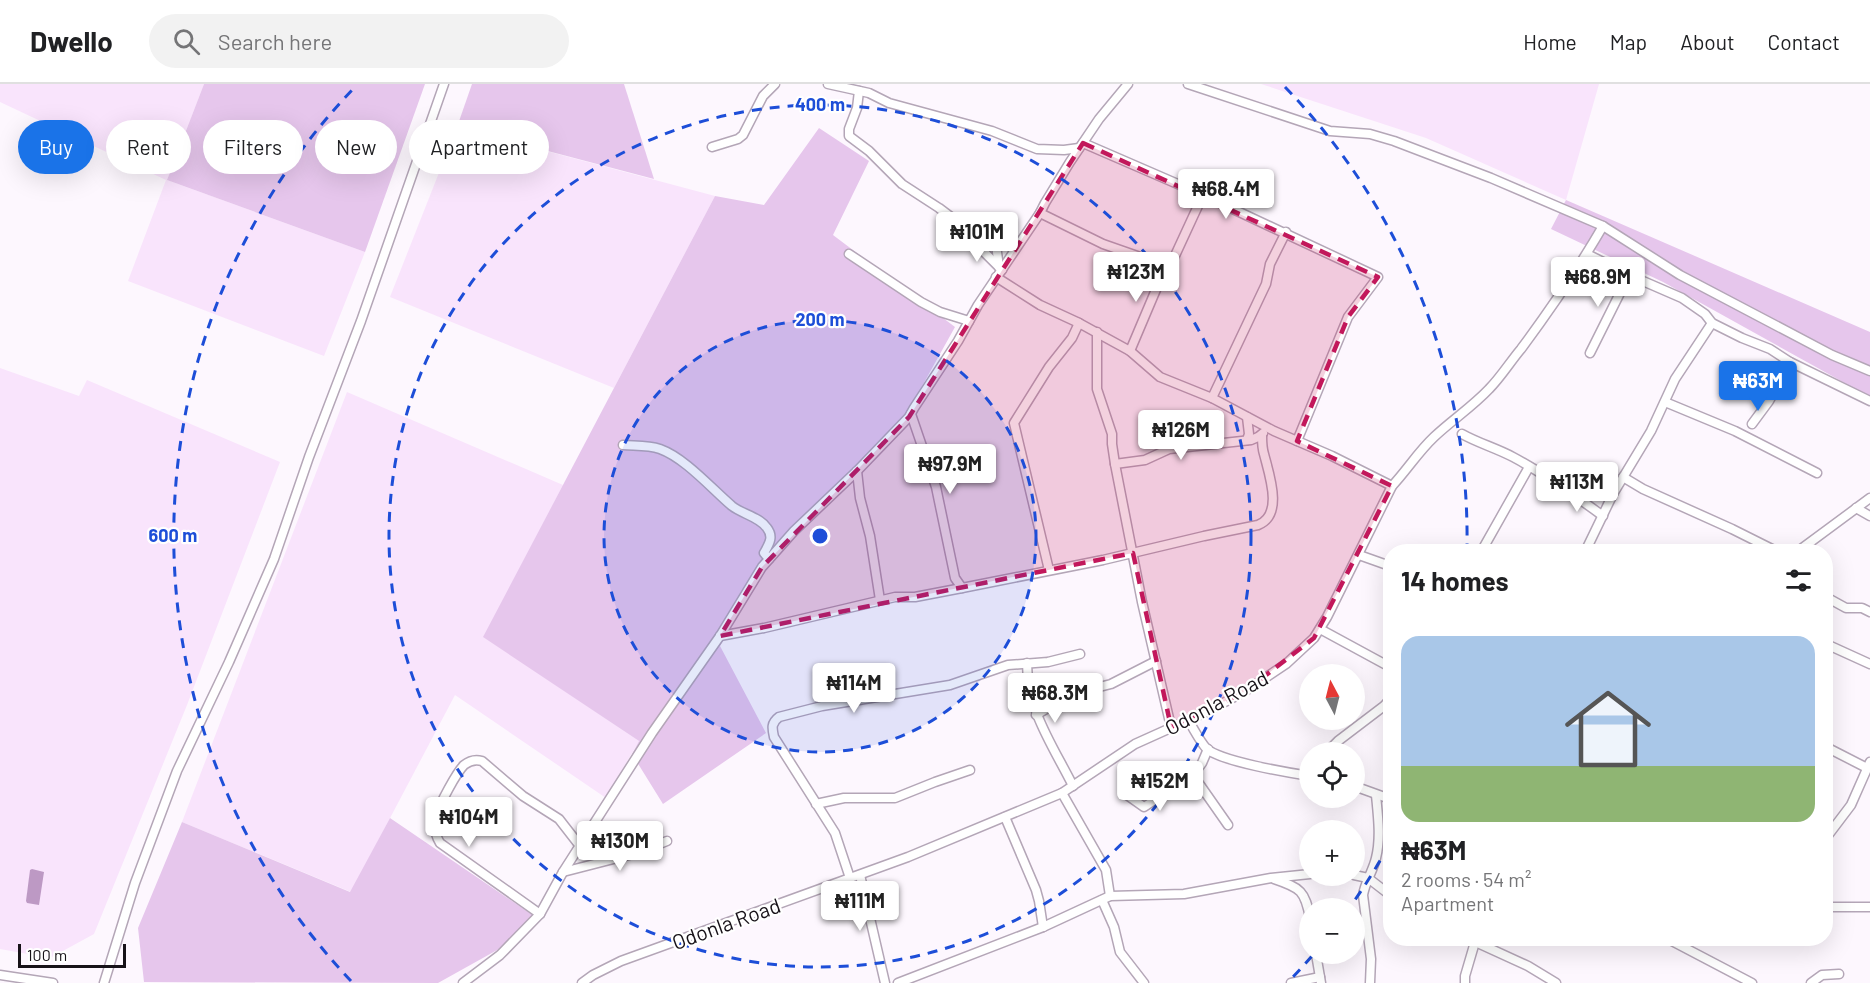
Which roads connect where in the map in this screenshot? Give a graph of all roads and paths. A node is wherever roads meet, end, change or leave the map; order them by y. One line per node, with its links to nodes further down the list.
1 (444, 84): 122 (street)
2 (775, 84): 8 (street)
3 (828, 84): 6 (street)
4 (1128, 84): 7 (street)
5 (1188, 84): 13 (street)
6 (859, 91): 9 (street); 15 (street)
7 (1081, 146): 9 (street); 10 (street); 11 (street)
8 (712, 147)
9 (1064, 150): 10 (street)
10 (1070, 162): 12 (street)
11 (1203, 195): 14 (street); 18 (street)
12 (1040, 213): 18 (street); 19 (street)
13 (1603, 226): 17 (street, Odonla Road); 28 (street)
14 (1286, 232): 29 (street); 40 (street)
15 (979, 239): 19 (street); 19 (street)
16 (849, 254): 21 (street)
17 (1587, 254): 20 (street); 48 (street, Odonla Road)
18 (1166, 266): 25 (street)
19 (999, 271): 21 (street); 23 (street)
20 (1629, 275): 22 (street); 26 (street)
21 (969, 321): 32 (street)
22 (1712, 322): 27 (street); 31 (street)
23 (1079, 323): 24 (street); 63 (street)
24 (1096, 332): 25 (street); 43 (street)
25 (1130, 351): 29 (street)
26 (1590, 353)
27 (1790, 362): 30 (street); 34 (street)
28 (1870, 370)
29 (1212, 398): 33 (street)
30 (1870, 401)
31 (1665, 402): 36 (street); 47 (street)
32 (911, 414): 45 (street); 64 (street)
33 (1246, 417): 35 (street); 39 (street)
34 (1752, 424): 36 (street); 38 (street)
35 (1264, 431): 39 (street); 40 (street); 42 (street)
36 (1735, 431): 38 (street)
37 (1462, 434): 44 (street)
38 (1752, 439): 46 (street)
39 (1249, 440): 42 (street); 43 (street)
40 (1296, 441): 48 (street)
41 (623, 446): 61 (street)
42 (1263, 452): 59 (street)
43 (1114, 464): 59 (street)
44 (1529, 467): 49 (street); 55 (street)
45 (857, 471): 61 (street); 65 (street)
46 (1817, 473)
47 (1623, 477): 50 (street); 57 (street)
48 (1392, 486): 60 (street, Odonla Road)
49 (1567, 489): 50 (street); 53 (street)
50 (1613, 494): 53 (street)
51 (1870, 498): 52 (street)
52 (1856, 508): 54 (street); 58 (street)
53 (1603, 516): 56 (street)
54 (1870, 516)
55 (1485, 544)
56 (1589, 544)
57 (1762, 544)
58 (1808, 544)
59 (1133, 553): 63 (street); 72 (street)
60 (1359, 555): 62 (street); 68 (street, Odonla Road)
61 (770, 559): 69 (street)
62 (1383, 564)
63 (1049, 570): 64 (street)
64 (962, 588): 65 (street)
65 (880, 600): 69 (street)
66 (1833, 601): 67 (street)
67 (1870, 612)
68 (1320, 629): 74 (street); 78 (street, Odonla Road)
69 (720, 636): 98 (street)
70 (1833, 647): 75 (street)
71 (1080, 654): 73 (street)
72 (1156, 661): 77 (street); 79 (street)
73 (1027, 663): 77 (street); 93 (street)
74 (1383, 663)
75 (1870, 664)
76 (1383, 707): 80 (street)
77 (1036, 715): 87 (street)
78 (1188, 720): 79 (street, Odonla Road); 81 (street)
79 (1171, 727): 87 (street, Odonla Road)
80 (1337, 742)
81 (1208, 749): 85 (street); 86 (street)
82 (1833, 750): 83 (street)
83 (1869, 765): 96 (street)
84 (970, 770): 93 (street)
85 (1299, 774)
86 (1193, 775): 90 (street); 95 (street)
87 (1073, 786): 89 (street, Odonla Road)
88 (1365, 790): 91 (street)
89 (1062, 793): 94 (street, Odonla Road); 107 (street)
90 (1127, 795)
91 (1376, 795): 92 (street); 105 (street)
92 (1383, 797)
93 (816, 804): 103 (street)
94 (1005, 817): 100 (street, Odonla Road); 112 (street)
95 (1228, 825)
96 (1833, 828)
97 (667, 842): 99 (street)
98 (580, 846): 99 (street); 111 (street)
99 (563, 872): 111 (street)
100 (860, 875): 103 (street, Odonla Road); 125 (street)
101 (1299, 875): 104 (street)
102 (1365, 877): 105 (street)
103 (850, 878): 124 (street, Odonla Road)
104 (1271, 878): 107 (street); 108 (street)
105 (1368, 878): 106 (street); 128 (street)
106 (1383, 890)
107 (1106, 898): 112 (street); 120 (street)
108 (1304, 898)
109 (1833, 907): 110 (street)
110 (1870, 907)
111 (540, 914): 123 (street)
112 (1043, 927): 126 (street)
113 (1471, 946): 129 (street)
114 (1483, 946): 130 (street)
115 (1682, 946): 131 (street)
116 (1318, 964): 119 (street)
117 (1839, 974): 132 (street)
118 (0, 975): 121 (street)
119 (1320, 980): 127 (street)
120 (1139, 982)
121 (53, 983)
122 (104, 983)
123 (463, 983)
124 (582, 983)
125 (885, 983)
126 (901, 983)
127 (1291, 983)
128 (1370, 983)
129 (1465, 983)
130 (1556, 983)
131 (1752, 983)
132 (1811, 983)

